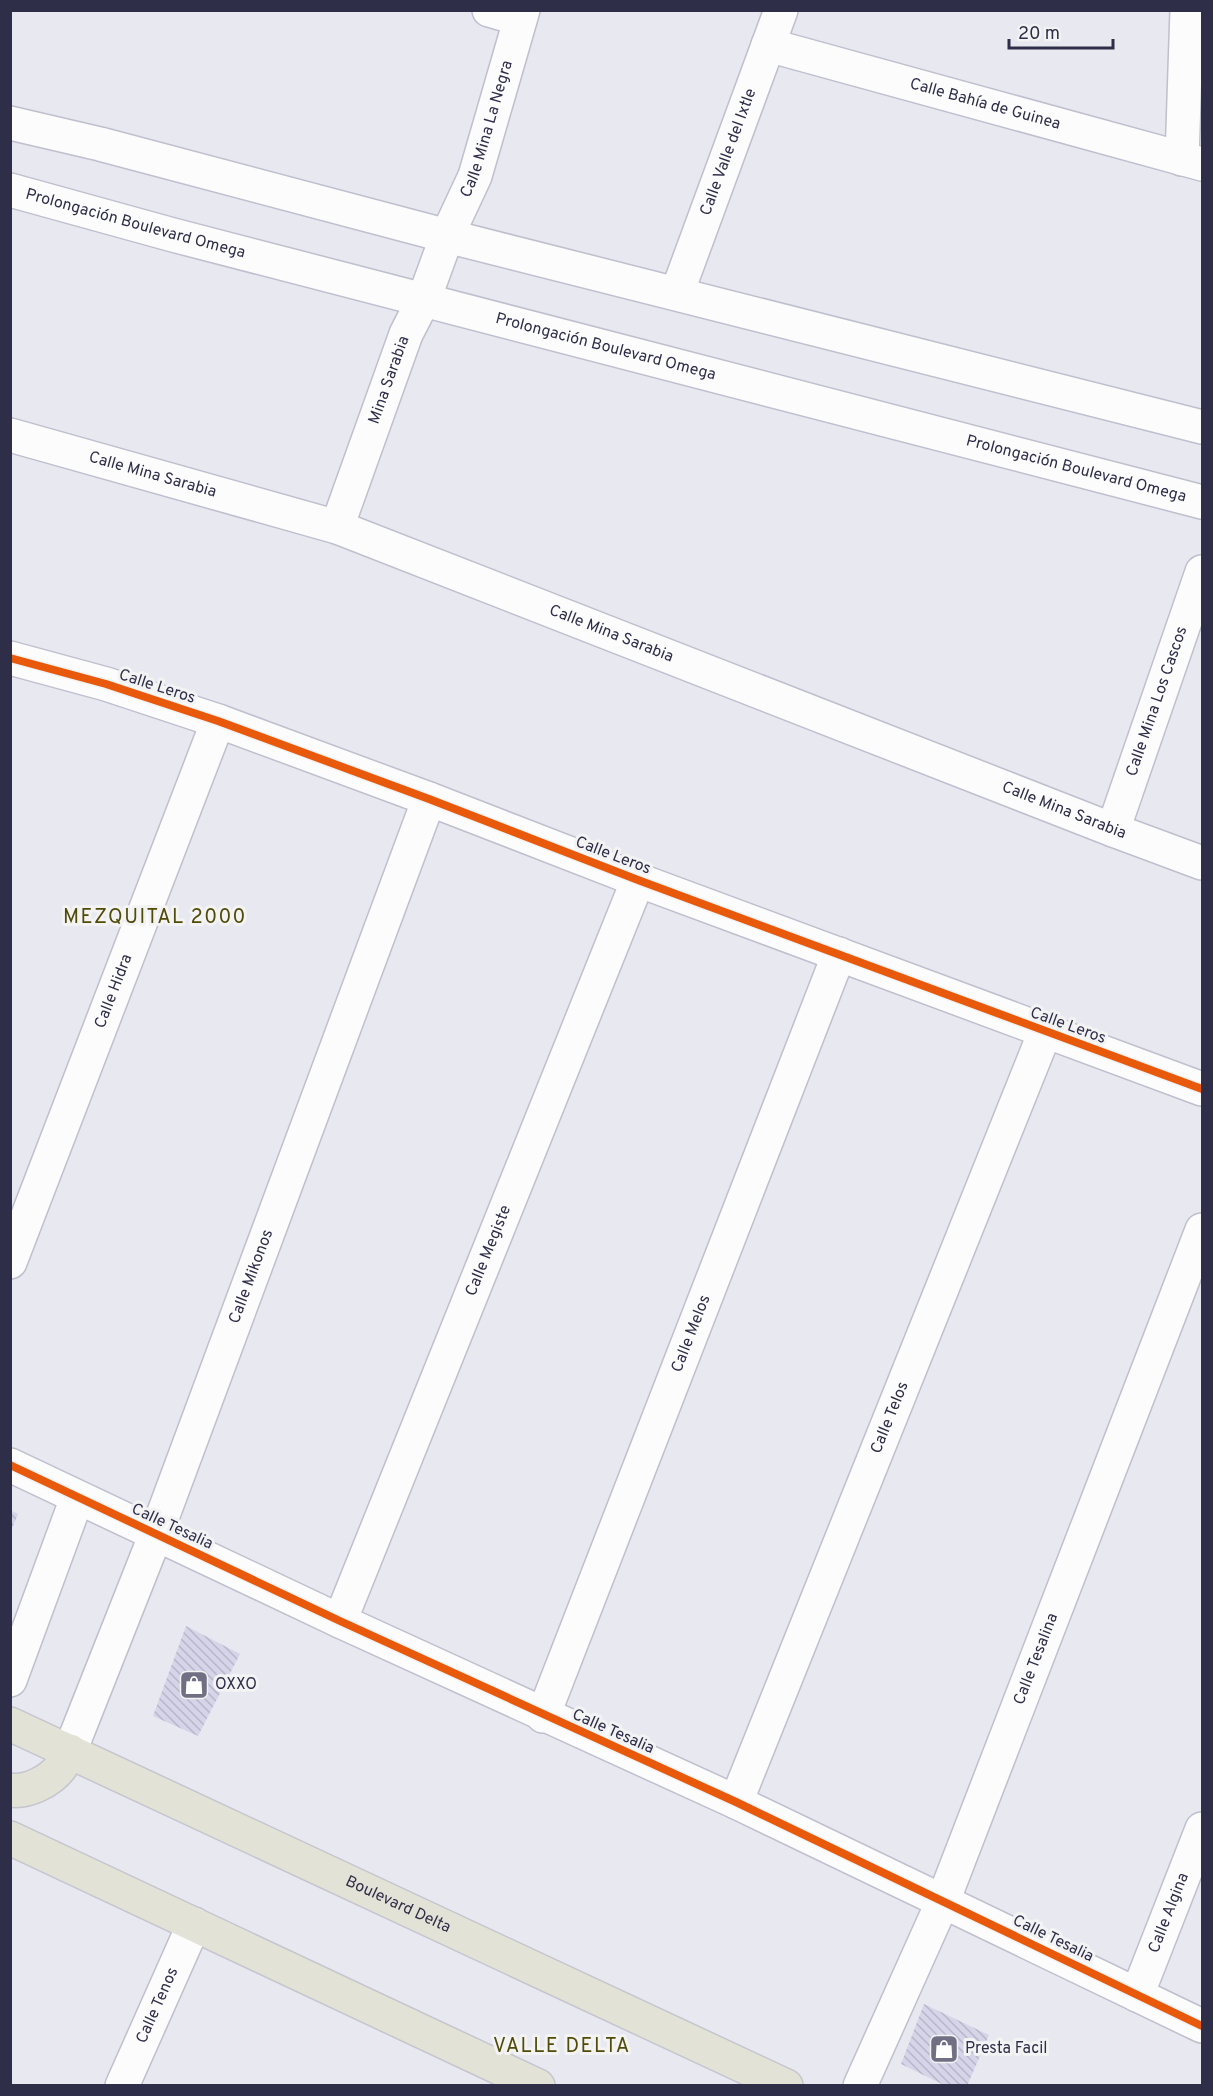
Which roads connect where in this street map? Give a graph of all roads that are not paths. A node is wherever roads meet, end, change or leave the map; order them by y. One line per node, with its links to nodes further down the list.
1 (781, 10): 4 (street, Calle Valle del Ixtle)
2 (1186, 10): 6 (street)
3 (511, 13): 8 (street, Calle Mina La Negra)
4 (768, 45): 6 (street, Calle Bahía de Guinea); 9 (street, Calle Valle del Ixtle)
5 (10, 123): 8 (street)
6 (1192, 161)
7 (10, 190): 10 (street, Prolongación Boulevard Omega)
8 (447, 236): 9 (street); 10 (street, Mina Sarabia)
9 (677, 293): 11 (street)
10 (424, 299): 13 (street, Prolongación Boulevard Omega); 14 (street, Mina Sarabia)
11 (1203, 427)
12 (10, 435): 14 (street, Calle Mina Sarabia)
13 (1203, 502)
14 (337, 527): 19 (street, Calle Mina Sarabia)
15 (1203, 572): 19 (street, Calle Mina Los Cascos)
16 (10, 658): 17 (street, Calle Leros)
17 (218, 721): 18 (street, Calle Leros); 26 (street, Calle Hidra)
18 (429, 799): 21 (street, Calle Leros); 29 (street, Calle Mikonos)
19 (1113, 830): 20 (street, Calle Mina Sarabia)
20 (1203, 863)
21 (638, 880): 22 (street, Calle Leros); 30 (street, Calle Megiste)
22 (839, 954): 23 (street, Calle Leros); 32 (street, Calle Melos)
23 (1045, 1032): 24 (street, Calle Leros); 36 (street, Calle Telos)
24 (1203, 1089)
25 (1203, 1230): 39 (street, Calle Tesalina)
26 (10, 1262)
27 (10, 1465): 28 (street, Calle Tesalia)
28 (77, 1498): 29 (street, Calle Tesalia); 31 (street)
29 (156, 1534): 30 (street, Calle Tesalia); 34 (street, Calle Mikonos)
30 (340, 1621): 32 (street, Calle Tesalia)
31 (10, 1680)
32 (543, 1716): 36 (street, Calle Tesalia)
33 (10, 1724): 34 (main road, Boulevard Delta)
34 (70, 1751): 35 (main road); 45 (main road, Boulevard Delta)
35 (10, 1790)
36 (736, 1802): 39 (street, Calle Tesalia)
37 (1203, 1829): 41 (street, Calle Algina)
38 (10, 1839): 40 (main road)
39 (944, 1901): 41 (street, Calle Tesalia); 46 (street, Calle Tesalina)
40 (194, 1924): 43 (street, Calle Tenos); 44 (main road)
41 (1137, 1995): 42 (street, Calle Tesalia)
42 (1203, 2026)
43 (122, 2085)
44 (538, 2085)
45 (786, 2085)
46 (860, 2085)

